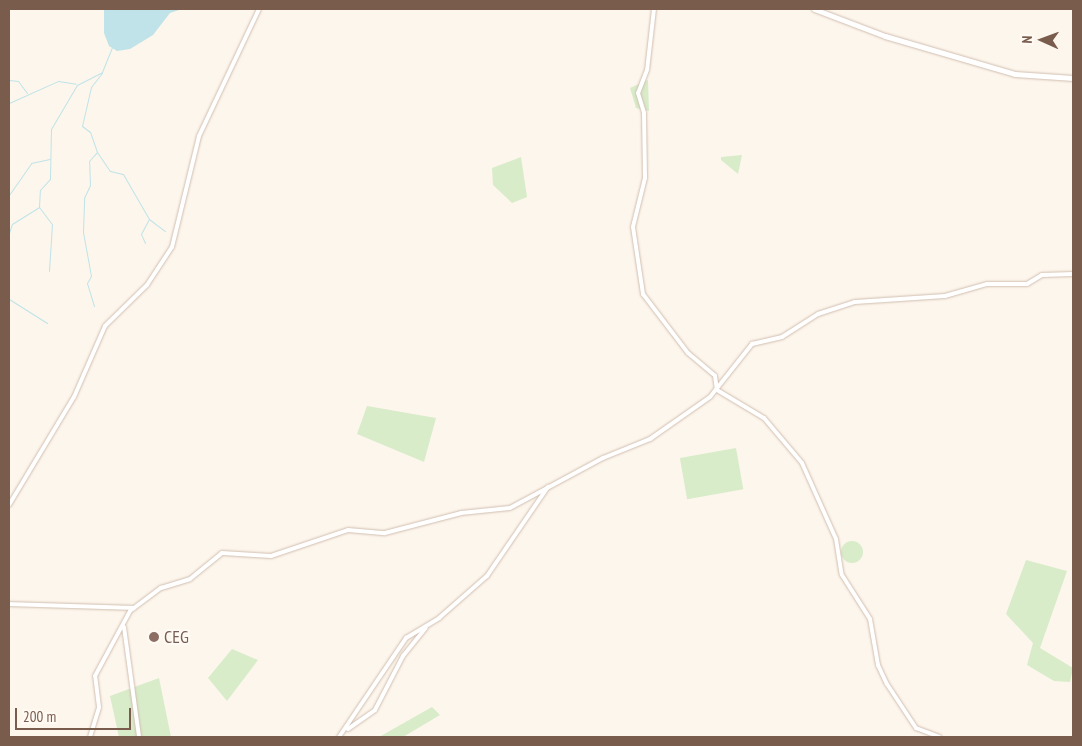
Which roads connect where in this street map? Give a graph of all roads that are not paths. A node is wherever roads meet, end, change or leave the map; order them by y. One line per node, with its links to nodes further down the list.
1 (259, 9): 8 (street)
2 (654, 9): 6 (street)
3 (814, 9): 4 (street)
4 (1073, 78)
5 (1073, 274): 6 (street)
6 (717, 390): 7 (street); 17 (street)
7 (549, 485): 10 (street); 11 (street)
8 (9, 505)
9 (9, 604): 10 (street)
10 (134, 608): 12 (street)
11 (427, 626): 13 (street); 13 (street)
12 (124, 627): 14 (street); 15 (street)
13 (345, 731): 16 (street)
14 (90, 737)
15 (139, 737)
16 (340, 737)
17 (940, 737)

